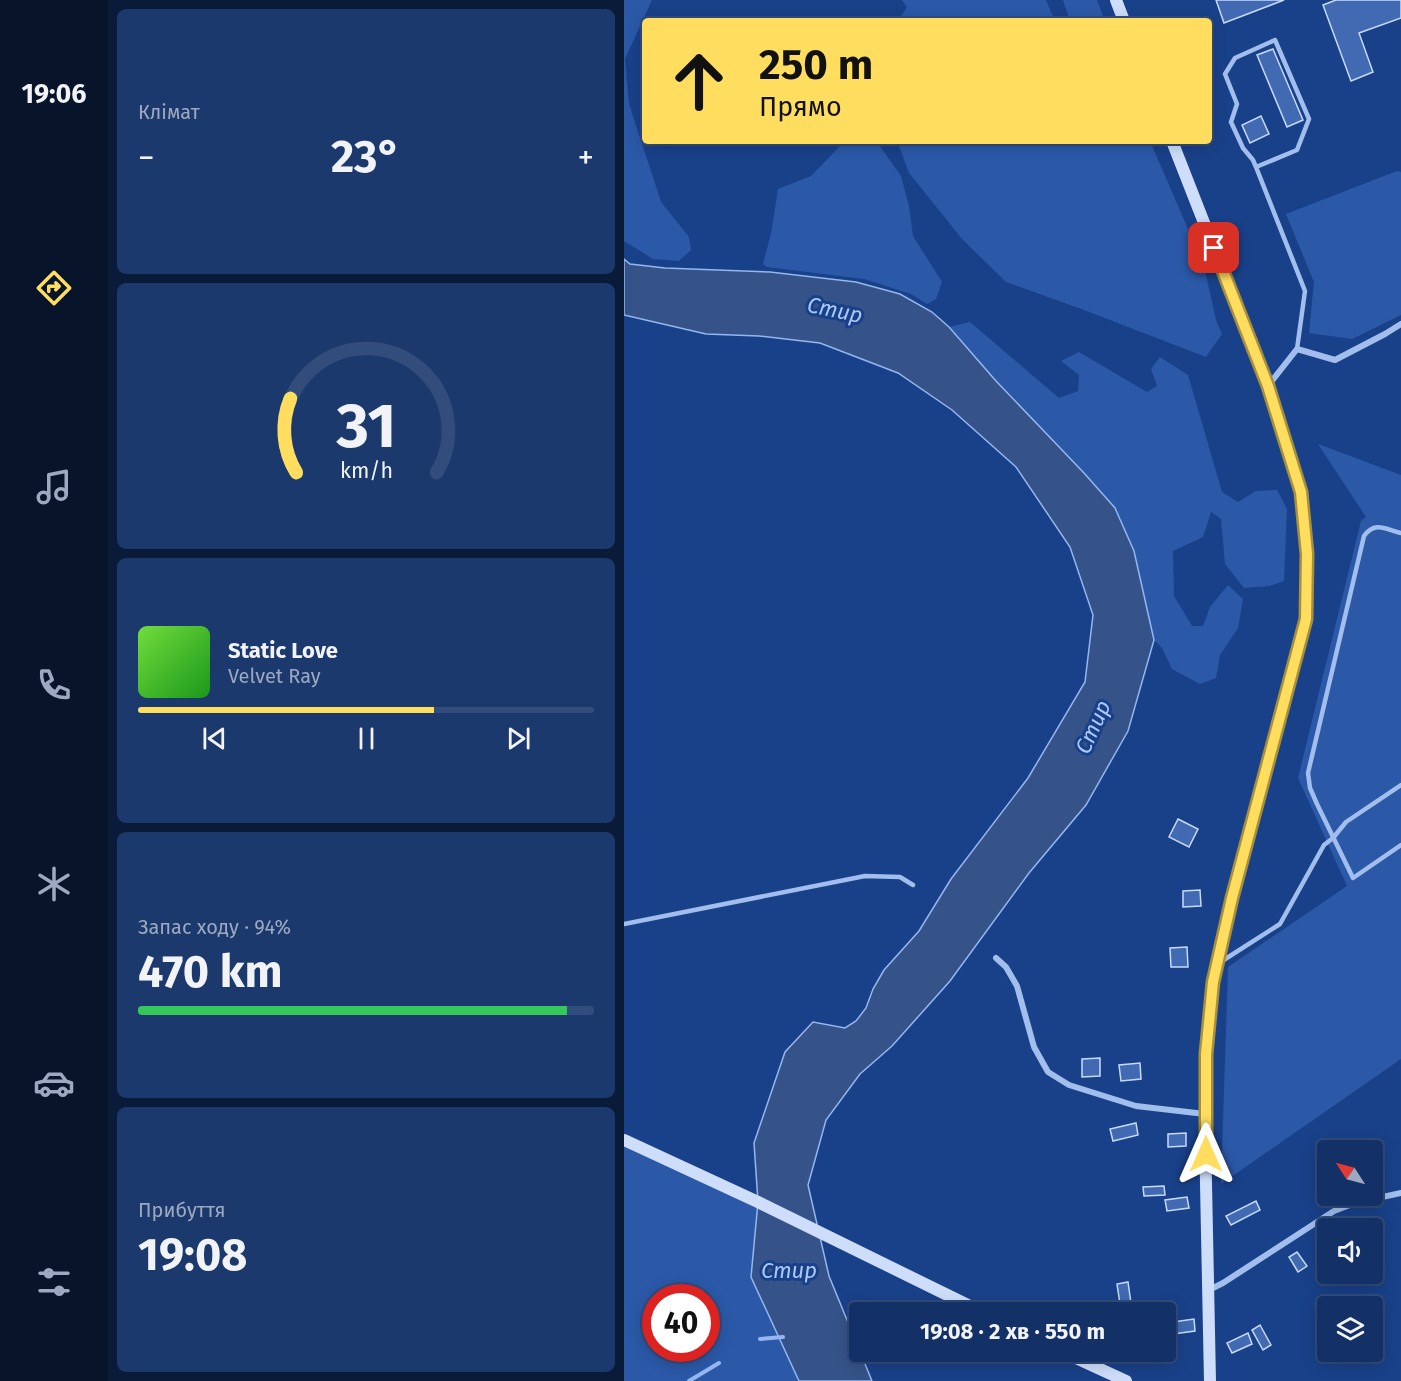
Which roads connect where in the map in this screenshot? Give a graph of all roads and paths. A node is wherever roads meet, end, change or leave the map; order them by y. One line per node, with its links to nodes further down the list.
1 (1116, 0): 2 (street)
2 (1123, 18)
3 (1173, 144): 7 (street)
4 (1256, 167): 4 (lane); 6 (lane)
5 (1401, 324): 6 (street)
6 (1297, 349): 7 (street)
7 (1268, 386): 15 (street)
8 (1401, 532): 10 (lane)
9 (1401, 785): 10 (lane)
10 (1333, 838): 11 (lane); 15 (lane)
11 (1401, 845)
12 (913, 885): 13 (lane)
13 (624, 924)
14 (996, 958): 16 (street)
15 (1217, 965): 16 (street)
16 (1206, 1114): 19 (street)
17 (624, 1140): 20 (street)
18 (1401, 1193): 19 (street)
19 (1208, 1290): 22 (street)
20 (962, 1302)
21 (1085, 1362): 23 (street)
22 (1209, 1380)
23 (1126, 1381)

